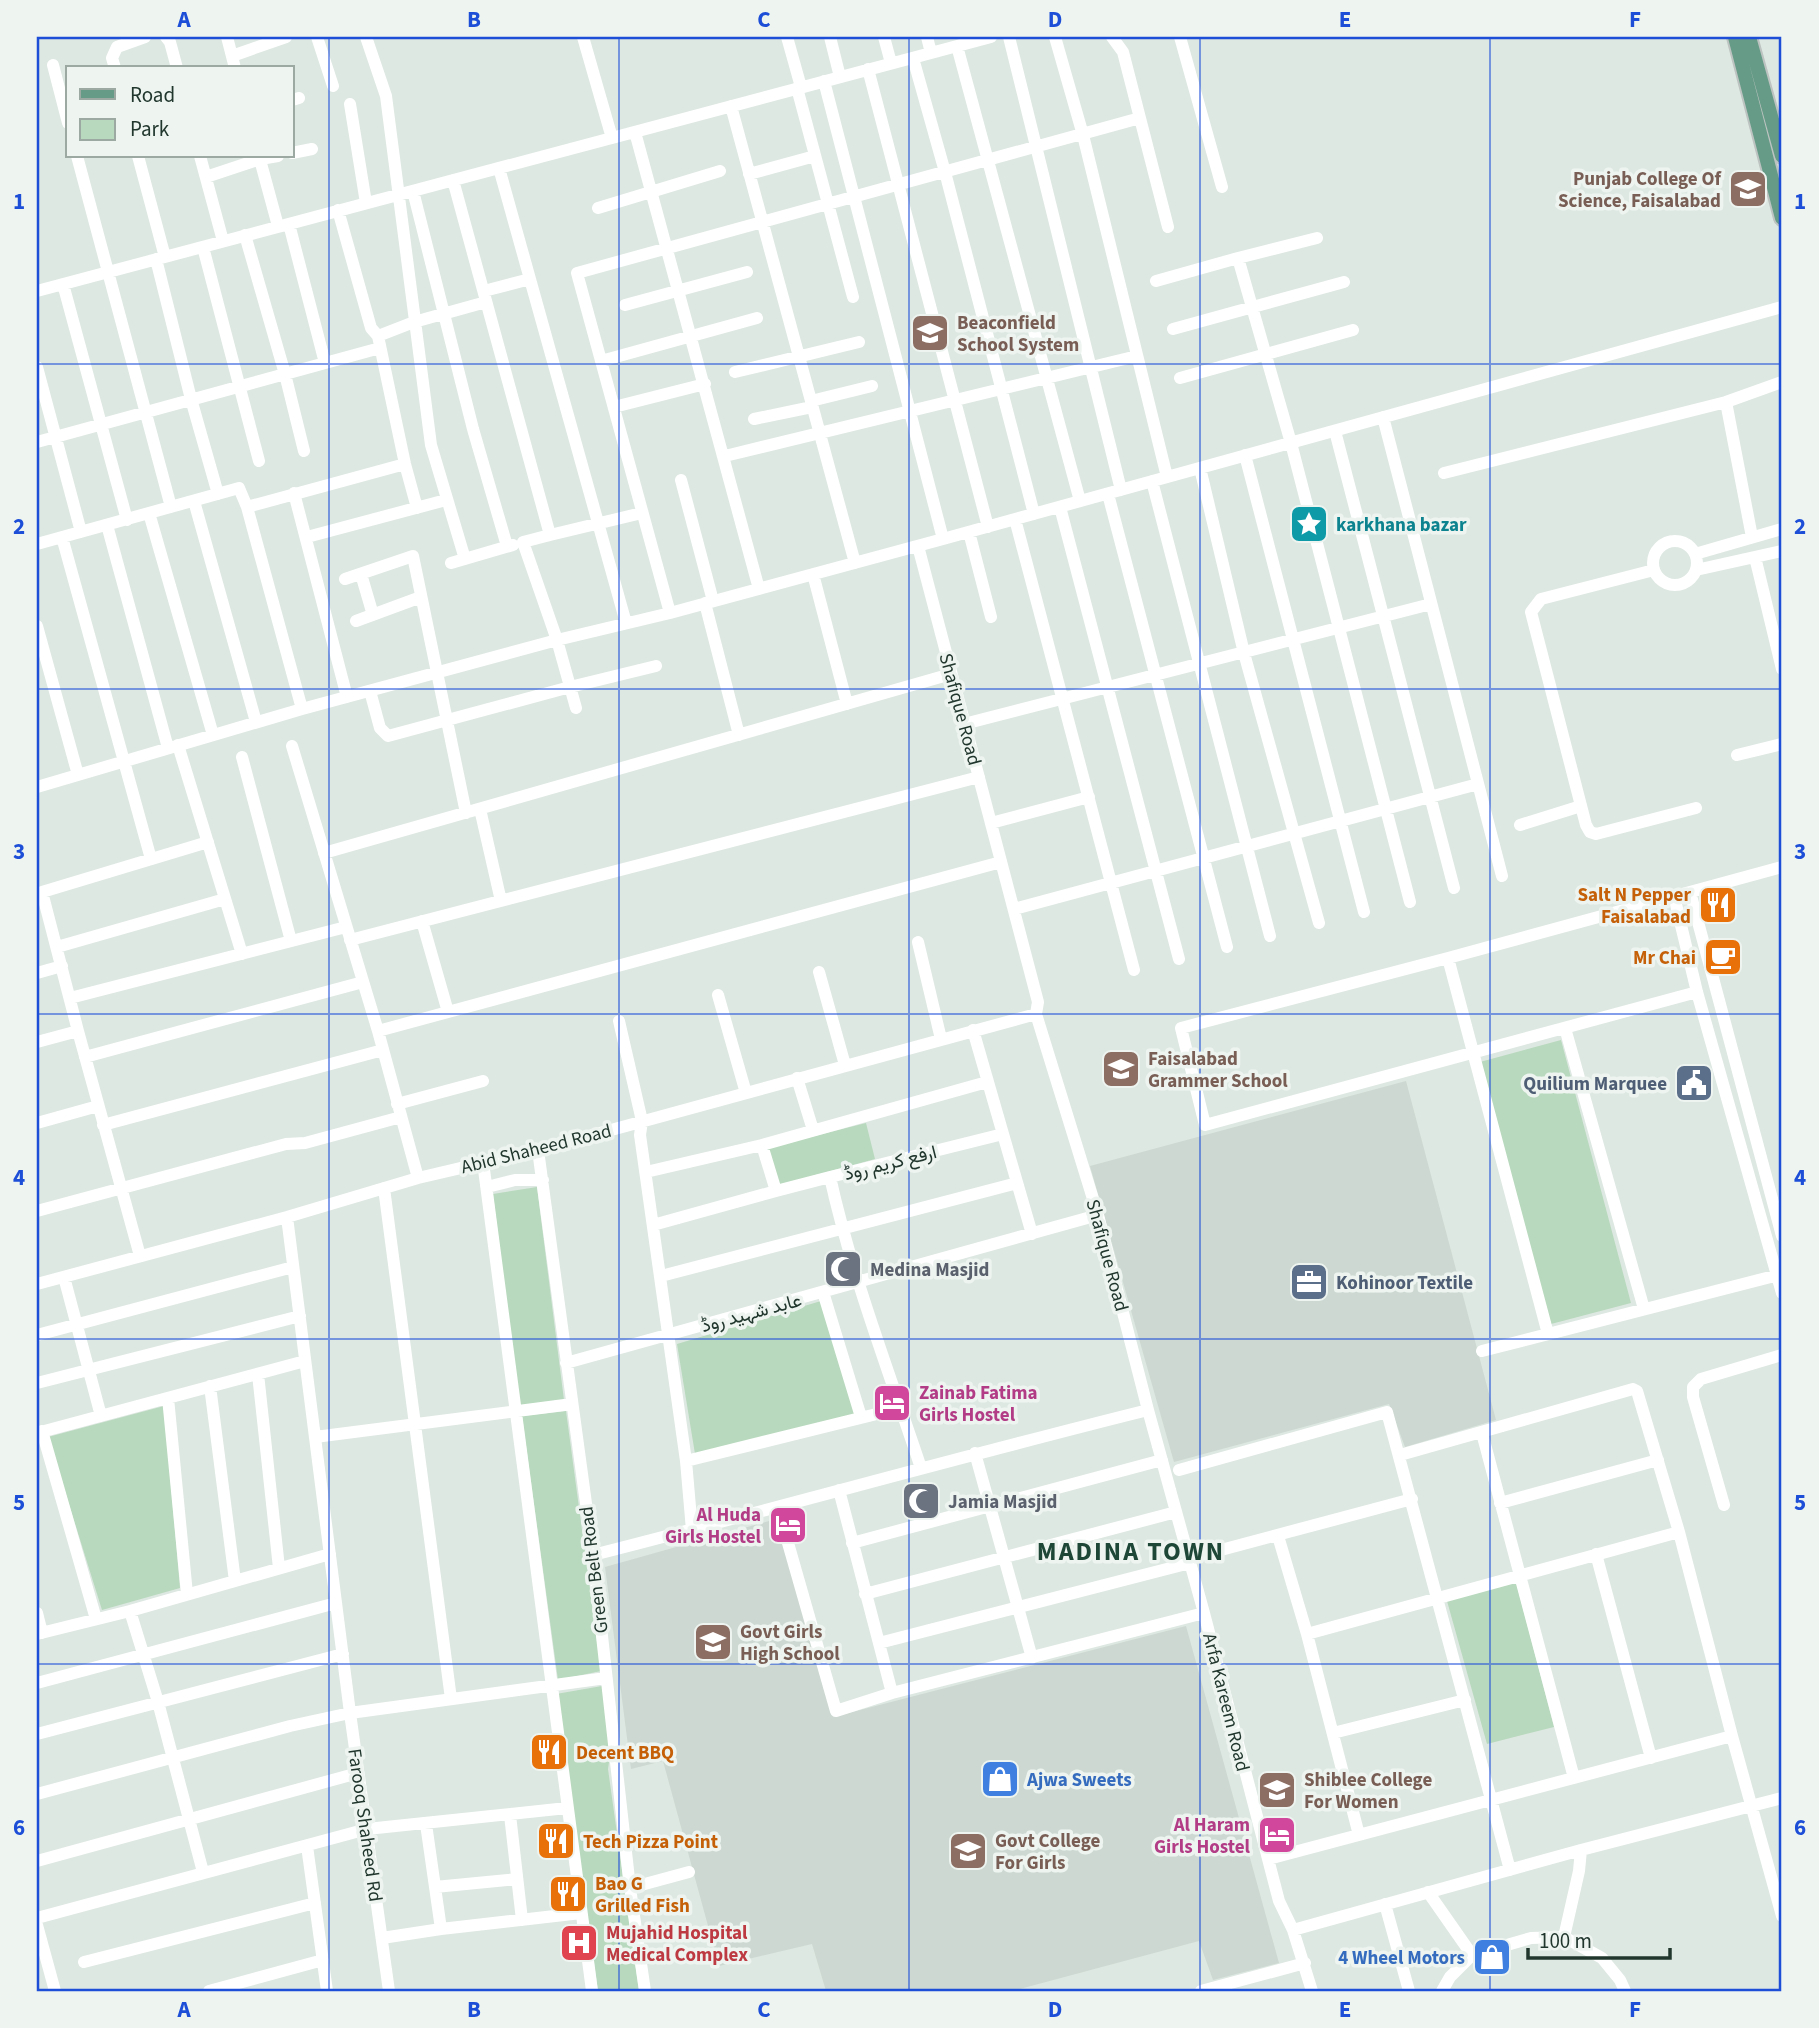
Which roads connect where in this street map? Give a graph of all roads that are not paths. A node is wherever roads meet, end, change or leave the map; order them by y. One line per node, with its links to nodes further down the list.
1 (145, 37): 25 (street)
2 (166, 37): 26 (street)
3 (227, 37): 22 (street)
4 (286, 37): 22 (street)
5 (317, 37): 30 (street)
6 (366, 37): 59 (street)
7 (583, 37): 38 (street)
8 (787, 37): 31 (street)
9 (830, 37): 28 (street)
10 (884, 37): 23 (street)
11 (927, 37): 20 (street)
12 (1009, 37): 39 (street)
13 (1055, 37): 37 (street)
14 (1112, 37): 35 (street)
15 (1180, 37): 56 (street)
16 (1734, 37): 65 (main road)
17 (1749, 37): 43 (main road)
18 (984, 38): 19 (street)
19 (957, 46): 20 (street); 48 (street)
20 (931, 52): 21 (street)
21 (913, 58): 23 (street); 51 (street)
22 (234, 62)
23 (891, 63): 27 (street)
24 (53, 65): 34 (street)
25 (114, 66)
26 (176, 66)
27 (868, 69): 28 (street); 55 (street)
28 (840, 77): 29 (street)
29 (824, 81): 31 (street); 60 (street)
30 (333, 86)
31 (799, 88): 33 (street); 42 (street)
32 (350, 104): 61 (street)
33 (731, 106): 36 (street); 52 (street)
34 (66, 115)
35 (1140, 118): 37 (street); 68 (street)
36 (635, 132): 38 (street); 58 (street)
37 (1083, 135): 39 (street); 98 (street)
38 (612, 138): 49 (street)
39 (1036, 147): 48 (street); 103 (street)
40 (312, 149): 41 (street)
41 (294, 153)
42 (815, 156): 52 (street); 62 (street)
43 (1782, 156)
44 (77, 158): 76 (street)
45 (138, 158): 74 (street)
46 (201, 158): 53 (street)
47 (260, 158): 53 (street); 67 (street)
48 (988, 160): 51 (street); 106 (street)
49 (499, 168): 54 (street); 78 (street)
50 (720, 171): 58 (street)
51 (945, 172): 55 (street); 112 (street)
52 (749, 174): 66 (street)
53 (206, 177): 71 (street)
54 (453, 180): 57 (street); 84 (street)
55 (899, 184): 60 (street); 114 (street)
56 (1222, 187)
57 (413, 191): 59 (street); 89 (street)
58 (651, 192): 63 (street); 73 (street)
59 (400, 194): 61 (street); 91 (street)
60 (854, 197): 62 (street); 118 (street)
61 (366, 203): 64 (street)
62 (828, 204): 66 (street); 85 (street)
63 (598, 208)
64 (338, 210): 67 (street); 95 (street)
65 (1782, 218)
66 (761, 222): 73 (street); 99 (street)
67 (284, 225): 69 (street); 101 (street)
68 (1168, 227)
69 (245, 235): 71 (street); 105 (street)
70 (1317, 238): 75 (street)
71 (223, 241): 72 (street)
72 (203, 247): 74 (street); 111 (street)
73 (667, 248): 82 (street); 100 (street)
74 (160, 258): 76 (street); 113 (street)
75 (1238, 258): 79 (street); 87 (street)
76 (106, 272): 81 (street); 119 (street)
77 (747, 272): 82 (street)
78 (530, 279): 84 (street); 154 (street)
79 (1156, 281)
80 (1344, 282): 87 (street)
81 (62, 284): 83 (street); 122 (street)
82 (678, 290): 86 (street); 94 (street)
83 (37, 291)
84 (485, 297): 89 (street); 160 (street)
85 (853, 297)
86 (625, 305)
87 (1251, 306): 92 (street); 97 (street)
88 (1782, 307): 120 (street)
89 (444, 314): 91 (street); 167 (street)
90 (757, 318): 94 (street)
91 (414, 322): 95 (street); 142 (street)
92 (1173, 329)
93 (1353, 330): 97 (street)
94 (691, 336): 100 (street); 109 (street)
95 (379, 342): 101 (street); 132 (street)
96 (859, 342): 99 (street)
97 (1264, 354): 107 (street); 127 (street)
98 (1138, 356): 103 (street); 135 (street)
99 (799, 358): 104 (street); 116 (street)
100 (601, 361): 117 (street)
101 (325, 363): 105 (street)
102 (37, 366): 125 (street)
103 (1091, 367): 106 (street); 138 (street)
104 (735, 372)
105 (285, 374): 111 (street); 128 (street)
106 (1047, 378): 112 (street); 144 (street)
107 (1180, 378)
108 (1782, 382): 115 (street)
109 (705, 384): 117 (street); 129 (street)
110 (873, 386): 116 (street)
111 (238, 387): 113 (street); 131 (street)
112 (1002, 389): 114 (street); 151 (street)
113 (191, 399): 119 (street); 139 (street)
114 (956, 400): 118 (street); 156 (street)
115 (1726, 402): 134 (street); 163 (street)
116 (811, 404): 121 (street); 124 (street)
117 (614, 407): 150 (street)
118 (909, 411): 124 (street); 164 (street)
119 (143, 412): 122 (street); 145 (street)
120 (1383, 417): 123 (street); 183 (street)
121 (754, 419)
122 (100, 423): 125 (street); 153 (street)
123 (1335, 431): 127 (street); 186 (street)
124 (820, 433): 129 (street); 174 (street)
125 (55, 436): 126 (street); 158 (street)
126 (37, 442)
127 (1291, 443): 130 (street); 191 (street)
128 (304, 451)
129 (724, 456): 180 (street)
130 (1245, 456): 133 (street); 192 (street)
131 (259, 461)
132 (405, 464): 140 (street); 148 (street)
133 (1200, 468): 135 (street); 194 (street)
134 (1444, 473)
135 (1167, 477): 137 (street)
136 (681, 480): 182 (street)
137 (1152, 481): 138 (street); 195 (street)
138 (1121, 490): 141 (street)
139 (218, 494): 143 (street); 146 (street)
140 (294, 494): 146 (street); 162 (street)
141 (1108, 494): 144 (street); 200 (street)
142 (446, 500): 148 (street); 172 (street)
143 (194, 501): 145 (street); 210 (street)
144 (1080, 501): 147 (street)
145 (171, 507): 149 (street)
146 (247, 507): 208 (street)
147 (1060, 507): 151 (street); 202 (street)
148 (417, 508): 162 (street)
149 (149, 513): 153 (street); 212 (street)
150 (642, 513): 154 (street); 184 (street)
151 (1034, 514): 152 (street)
152 (1015, 519): 156 (street); 205 (street)
153 (127, 520): 155 (street)
154 (598, 523): 160 (street); 189 (street)
155 (107, 525): 158 (street); 216 (street)
156 (988, 527): 159 (street)
157 (1782, 529): 163 (street)
158 (81, 532): 161 (street)
159 (969, 532): 164 (street); 187 (street)
160 (551, 535): 166 (street)
161 (62, 537): 165 (street); 219 (street)
162 (306, 537): 204 (street)
163 (1752, 537): 170 (street)
164 (943, 539): 168 (street)
165 (38, 540)
166 (523, 542): 167 (street); 193 (street)
167 (507, 546): 172 (street)
168 (918, 546): 174 (street); 199 (street, Shafique Road)
169 (1782, 551): 171 (street)
170 (1695, 554): 175 (street); 176 (street)
171 (1755, 557): 176 (street); 197 (street)
172 (465, 559): 173 (street)
173 (451, 563)
174 (855, 563): 178 (street)
175 (1654, 570): 176 (street); 226 (street)
176 (1696, 570)
177 (361, 574): 179 (street); 181 (street); 185 (street)
178 (813, 575): 180 (street); 206 (street)
179 (345, 579)
180 (759, 589): 182 (street)
181 (421, 597): 185 (street); 198 (street)
182 (709, 602): 184 (street); 213 (street)
183 (1431, 604): 186 (street); 222 (street)
184 (670, 613): 189 (street)
185 (373, 615): 188 (street)
186 (1383, 616): 191 (street); 225 (street)
187 (991, 617)
188 (356, 621)
189 (626, 623): 193 (street)
190 (37, 626): 220 (street)
191 (1339, 627): 192 (street); 229 (street)
192 (1293, 639): 194 (street); 231 (street)
193 (557, 640): 198 (street); 201 (street)
194 (1244, 653): 195 (street); 234 (street)
195 (1199, 664): 200 (street); 236 (street)
196 (656, 666): 201 (street)
197 (1782, 669)
198 (438, 673): 203 (street); 209 (street)
199 (951, 674): 206 (street); 211 (street, Shafique Road)
200 (1155, 675): 202 (street); 239 (street)
201 (570, 687): 207 (street); 209 (street)
202 (1108, 687): 205 (street); 242 (street)
203 (370, 691): 204 (street); 209 (street)
204 (347, 697): 208 (street)
205 (1062, 699): 211 (street); 224 (street)
206 (847, 704): 213 (street)
207 (576, 708)
208 (302, 709): 210 (street)
209 (447, 720): 230 (street)
210 (256, 722): 212 (street)
211 (964, 724): 221 (street, Shafique Road)
212 (213, 735): 216 (street)
213 (738, 735): 228 (street)
214 (1782, 744): 217 (street)
215 (292, 746): 237 (street)
216 (173, 747): 219 (street); 235 (street)
217 (1737, 755)
218 (242, 757): 259 (street)
219 (125, 761): 220 (street); 238 (street)
220 (78, 775): 223 (street)
221 (979, 777): 232 (street, Shafique Road); 250 (street)
222 (1478, 785): 225 (street); 243 (street)
223 (37, 787)
224 (1088, 797): 232 (street); 244 (street)
225 (1430, 797): 229 (street); 245 (street)
226 (1581, 806): 227 (street); 233 (street)
227 (1696, 808)
228 (480, 809): 230 (street); 250 (street)
229 (1386, 809): 231 (street); 251 (street)
230 (466, 813): 237 (street)
231 (1341, 822): 234 (street); 254 (street)
232 (991, 823): 240 (street, Shafique Road)
233 (1520, 825)
234 (1296, 834): 236 (street); 256 (street)
235 (208, 842): 238 (street); 249 (street)
236 (1247, 847): 239 (street); 258 (street)
237 (324, 853): 257 (street)
238 (151, 859): 246 (street)
239 (1204, 859): 242 (street); 262 (street)
240 (1001, 862): 253 (street, Shafique Road); 274 (street)
241 (1782, 867): 247 (street)
242 (1156, 872): 244 (street); 265 (street)
243 (1502, 876)
244 (1111, 884): 253 (street); 267 (street)
245 (1454, 888)
246 (39, 890): 252 (street)
247 (1690, 892): 248 (street); 316 (street)
248 (1674, 896): 264 (street); 271 (street)
249 (225, 899): 261 (street); 263 (street)
250 (501, 901): 255 (street)
251 (1410, 902)
252 (41, 907): 261 (street)
253 (1014, 909): 275 (street, Shafique Road)
254 (1364, 912)
255 (422, 921): 257 (street); 274 (street)
256 (1319, 923)
257 (348, 933): 259 (street); 270 (street)
258 (1270, 936)
259 (291, 941): 263 (street)
260 (918, 942): 281 (street)
261 (57, 947): 266 (street)
262 (1227, 947)
263 (242, 954): 273 (street)
264 (1448, 958): 284 (street); 284 (street)
265 (1179, 959)
266 (62, 966): 269 (street); 273 (street)
267 (1134, 970)
268 (820, 972): 286 (street)
269 (37, 973)
270 (363, 982): 280 (street); 285 (street)
271 (1698, 992): 277 (street); 319 (street)
272 (718, 995): 290 (street)
273 (69, 999): 279 (street)
274 (448, 1012): 280 (street)
275 (1036, 1014): 278 (street, Abid Shaheed Road); 311 (street, Shafique Road)
276 (619, 1021): 293 (street)
277 (1565, 1028): 284 (street); 326 (street)
278 (973, 1030): 281 (street, Abid Shaheed Road); 289 (street)
279 (78, 1031): 282 (street); 285 (street)
280 (378, 1031): 283 (street)
281 (942, 1039): 286 (street, Abid Shaheed Road)
282 (37, 1042)
283 (383, 1050): 292 (street); 295 (street)
284 (1472, 1053): 330 (street)
285 (85, 1057): 291 (street)
286 (845, 1065): 287 (street, Abid Shaheed Road)
287 (797, 1079): 290 (street, Abid Shaheed Road); 296 (street)
288 (483, 1081): 292 (street)
289 (988, 1082): 296 (street); 297 (street)
290 (746, 1093): 293 (street, Abid Shaheed Road)
291 (98, 1105): 294 (street); 295 (street)
292 (399, 1110): 303 (street); 307 (street)
293 (642, 1121): 299 (street, Abid Shaheed Road); 301 (street)
294 (37, 1123)
295 (103, 1125): 307 (street)
296 (813, 1130): 298 (street)
297 (1003, 1134): 302 (street, ارفع کریم روڈ); 305 (street)
298 (762, 1144): 301 (street); 309 (street)
299 (538, 1150): 300 (street, Abid Shaheed Road); 304 (street, Green Belt Road)
300 (483, 1163): 303 (street, Abid Shaheed Road); 306 (street)
301 (646, 1172): 313 (street)
302 (830, 1177): 309 (street); 314 (street, ارفع کریم روڈ)
303 (418, 1178): 308 (street, Abid Shaheed Road)
304 (543, 1180): 306 (street); 335 (street, Green Belt Road)
305 (1017, 1182): 314 (street); 315 (street)
306 (487, 1187): 344 (street)
307 (123, 1188): 310 (street); 317 (street)
308 (384, 1188): 312 (street, Abid Shaheed Road); 347 (street)
309 (776, 1191): 313 (street)
310 (37, 1212)
311 (1098, 1215): 315 (street, عابد شہید روڈ); 343 (street, Shafique Road)
312 (287, 1217): 317 (street, Abid Shaheed Road); 318 (street, Farooq Shaheed Rd)
313 (653, 1225): 320 (street)
314 (842, 1229): 320 (street); 323 (street, ارفع کریم روڈ)
315 (1032, 1234): 323 (street, عابد شہید روڈ)
316 (1782, 1236)
317 (140, 1256): 321 (street, Abid Shaheed Road)
318 (293, 1267): 327 (street, Farooq Shaheed Rd); 328 (street)
319 (1780, 1274): 325 (street); 326 (street)
320 (661, 1276): 329 (street)
321 (64, 1277): 322 (street, Abid Shaheed Road); 328 (street)
322 (38, 1280)
323 (858, 1283): 324 (street, عابد شہید روڈ); 342 (street, ارفع کریم روڈ)
324 (824, 1292): 329 (street, عابد شہید روڈ); 346 (street)
325 (1782, 1293)
326 (1644, 1309): 330 (street)
327 (300, 1316): 334 (street, Farooq Shaheed Rd); 336 (street)
328 (76, 1324): 331 (street); 336 (street)
329 (669, 1334): 335 (street, عابد شہید روڈ); 355 (street)
330 (1548, 1334): 332 (street)
331 (37, 1335)
332 (1482, 1351)
333 (1782, 1356): 361 (street)
334 (305, 1361): 337 (street); 350 (street, Farooq Shaheed Rd)
335 (566, 1363): 341 (street, Green Belt Road)
336 (89, 1370): 338 (street); 345 (street)
337 (258, 1374): 339 (street); 375 (street)
338 (37, 1384)
339 (210, 1386): 340 (street); 377 (street)
340 (168, 1398): 345 (street); 378 (street)
341 (572, 1405): 344 (street); 371 (street, Green Belt Road)
342 (901, 1408): 346 (street); 356 (street, ارفع کریم روڈ)
343 (1149, 1410): 351 (street); 353 (street, Arfa Kareem Road)
344 (517, 1411): 347 (street); 395 (street)
345 (101, 1416): 348 (street)
346 (861, 1417): 355 (street)
347 (415, 1425): 350 (street); 397 (street)
348 (40, 1432): 386 (street)
349 (1482, 1433): 352 (street); 354 (street); 360 (street)
350 (315, 1437): 369 (street, Farooq Shaheed Rd)
351 (975, 1453): 356 (street); 363 (street)
352 (1400, 1455): 357 (street); 359 (street)
353 (1162, 1460): 363 (street); 364 (street, Arfa Kareem Road)
354 (1658, 1460): 360 (street); 366 (street)
355 (686, 1461): 365 (street)
356 (921, 1468): 358 (street)
357 (1179, 1471)
358 (839, 1490): 362 (street); 368 (street)
359 (1412, 1499): 367 (street); 380 (street)
360 (1500, 1503): 376 (street)
361 (1724, 1506)
362 (778, 1508): 365 (street); 396 (street)
363 (990, 1508): 368 (street); 373 (street)
364 (1176, 1512): 373 (street); 374 (street, Arfa Kareem Road)
365 (692, 1530): 371 (street)
366 (1679, 1532): 372 (street); 403 (street)
367 (1278, 1536): 370 (street); 388 (street)
368 (852, 1543): 379 (street)
369 (330, 1554): 375 (street); 381 (street, Farooq Shaheed Rd)
370 (1206, 1554)
371 (593, 1555): 393 (street, Green Belt Road)
372 (1595, 1555): 376 (street); 405 (street)
373 (1003, 1558): 379 (street); 382 (street)
374 (1190, 1563): 382 (street); 384 (street, Arfa Kareem Road)
375 (279, 1568): 377 (street)
376 (1519, 1575): 380 (street); 407 (street)
377 (234, 1581): 378 (street)
378 (187, 1594): 383 (street)
379 (865, 1594): 389 (street)
380 (1438, 1597): 388 (street); 398 (street)
381 (336, 1603): 390 (street); 391 (street, Farooq Shaheed Rd)
382 (1018, 1608): 389 (street); 392 (street)
383 (130, 1611): 386 (street); 390 (street)
384 (1204, 1613): 392 (street); 420 (street, Arfa Kareem Road)
385 (37, 1614): 387 (street)
386 (96, 1619): 387 (street)
387 (39, 1634)
388 (1307, 1634): 401 (street)
389 (878, 1643): 396 (street)
390 (143, 1654): 394 (street); 399 (street)
391 (343, 1654): 399 (street); 400 (street, Farooq Shaheed Rd)
392 (1032, 1658): 396 (street)
393 (606, 1678): 395 (street); 428 (street, Green Belt Road)
394 (37, 1683)
395 (551, 1686): 397 (street); 412 (street)
396 (892, 1693)
397 (451, 1699): 400 (street)
398 (1465, 1700): 401 (street); 410 (street)
399 (158, 1702): 402 (street); 404 (street)
400 (350, 1713): 404 (street); 406 (street, Farooq Shaheed Rd)
401 (1333, 1733): 417 (street)
402 (37, 1734)
403 (1732, 1736): 405 (street); 411 (street)
404 (172, 1757): 408 (street); 414 (street)
405 (1651, 1758): 407 (street)
406 (358, 1773): 414 (street); 416 (street, Farooq Shaheed Rd)
407 (1574, 1779): 410 (street)
408 (37, 1794)
409 (1782, 1798): 411 (street)
410 (1492, 1801): 417 (street); 422 (street)
411 (1752, 1806): 419 (street); 425 (street)
412 (567, 1808): 413 (street); 432 (street)
413 (510, 1815): 415 (street); 426 (street)
414 (188, 1818): 421 (street); 423 (street)
415 (426, 1824): 416 (street); 427 (street)
416 (367, 1829): 418 (street); 440 (street, Farooq Shaheed Rd)
417 (1359, 1835): 420 (street)
418 (307, 1846): 423 (street); 430 (street)
419 (1581, 1850): 422 (street); 439 (street)
420 (1268, 1859): 438 (street, Arfa Kareem Road)
421 (37, 1861)
422 (1510, 1870): 429 (street)
423 (203, 1872): 434 (street)
424 (689, 1872): 428 (street)
425 (1776, 1873): 433 (street)
426 (517, 1879): 427 (street); 435 (street)
427 (435, 1887): 437 (street)
428 (630, 1888): 451 (street, Green Belt Road)
429 (1428, 1892): 431 (street); 441 (street)
430 (315, 1903): 442 (street); 443 (street)
431 (1385, 1904): 438 (street); 454 (street)
432 (581, 1913): 435 (street); 450 (street)
433 (1782, 1916)
434 (37, 1918)
435 (522, 1920): 437 (street)
436 (37, 1925): 446 (street)
437 (441, 1929): 440 (street)
438 (1293, 1930): 444 (street, Arfa Kareem Road)
439 (1563, 1937): 441 (street); 456 (street)
440 (382, 1938): 449 (street, Farooq Shaheed Rd)
441 (1472, 1955): 455 (street)
442 (323, 1960): 447 (street); 448 (street)
443 (84, 1962)
444 (1305, 1964): 445 (street); 453 (street, Arfa Kareem Road)
445 (1224, 1988): 452 (street)
446 (55, 1991)
447 (209, 1991)
448 (327, 1991)
449 (389, 1991)
450 (592, 1991)
451 (645, 1991)
452 (1201, 1991)
453 (1312, 1991)
454 (1409, 1991)
455 (1442, 1991)
456 (1625, 1991)

